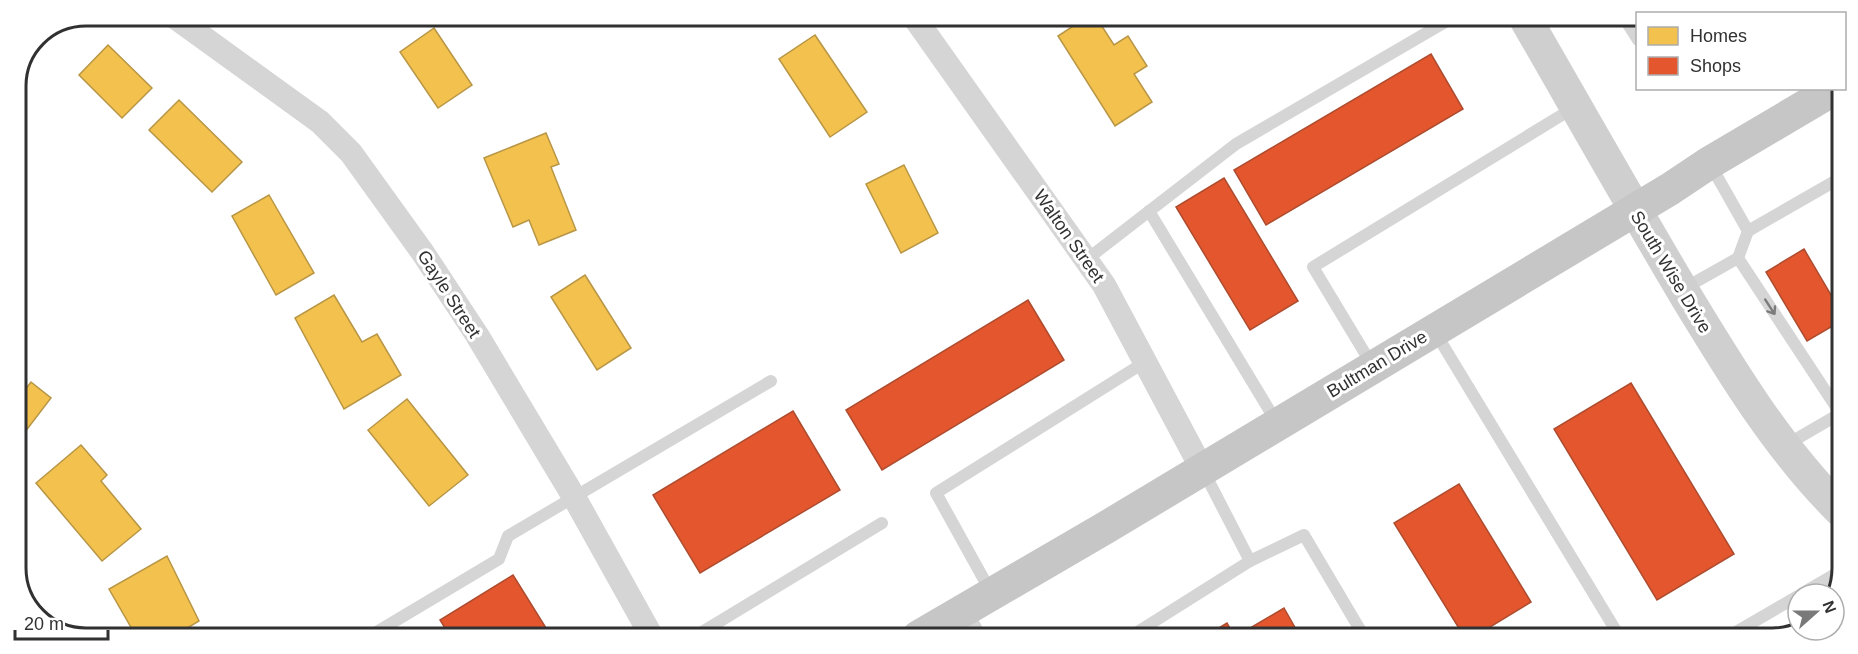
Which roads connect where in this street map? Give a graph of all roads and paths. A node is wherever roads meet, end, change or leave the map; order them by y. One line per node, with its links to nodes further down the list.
1 (187, 26): 24 (street, Gayle Street)
2 (920, 26): 13 (street, Walton Street)
3 (1438, 26): 10 (lane)
4 (1531, 26): 6 (main road, South Wise Drive)
5 (1832, 90): 7 (highway, Bultman Drive)
6 (1576, 106): 9 (main road, South Wise Drive); 17 (lane)
7 (1709, 163): 9 (highway, Bultman Drive); 11 (lane)
8 (1832, 183): 11 (lane)
9 (1634, 209): 14 (main road, South Wise Drive); 15 (highway, Bultman Drive)
10 (1149, 211): 13 (lane); 21 (lane)
11 (1748, 231): 12 (lane)
12 (1738, 258): 14 (lane); 19 (lane, one-way to 19)
13 (1086, 260): 16 (street, Walton Street)
14 (1682, 289): 22 (main road, South Wise Drive)
15 (1434, 330): 17 (highway, Bultman Drive); 37 (lane)
16 (1145, 362): 23 (street, Walton Street); 28 (lane)
17 (1372, 366): 21 (highway, Bultman Drive)
18 (771, 381): 24 (lane)
19 (1832, 401)
20 (1832, 418): 22 (lane)
21 (1277, 424): 23 (highway, Bultman Drive)
22 (1785, 446): 25 (main road, South Wise Drive)
23 (1202, 469): 27 (lane); 28 (highway, Bultman Drive)
24 (574, 497): 30 (lane); 31 (street, Gayle Street)
25 (1832, 502)
26 (882, 523): 32 (lane)
27 (1250, 561): 35 (lane); 36 (lane)
28 (979, 602): 33 (highway, Bultman Drive); 34 (lane)
29 (1786, 603): 38 (lane)
30 (383, 628)
31 (647, 628)
32 (709, 628)
33 (934, 628)
34 (980, 628)
35 (1144, 628)
36 (1359, 628)
37 (1614, 628)
38 (1743, 628)

